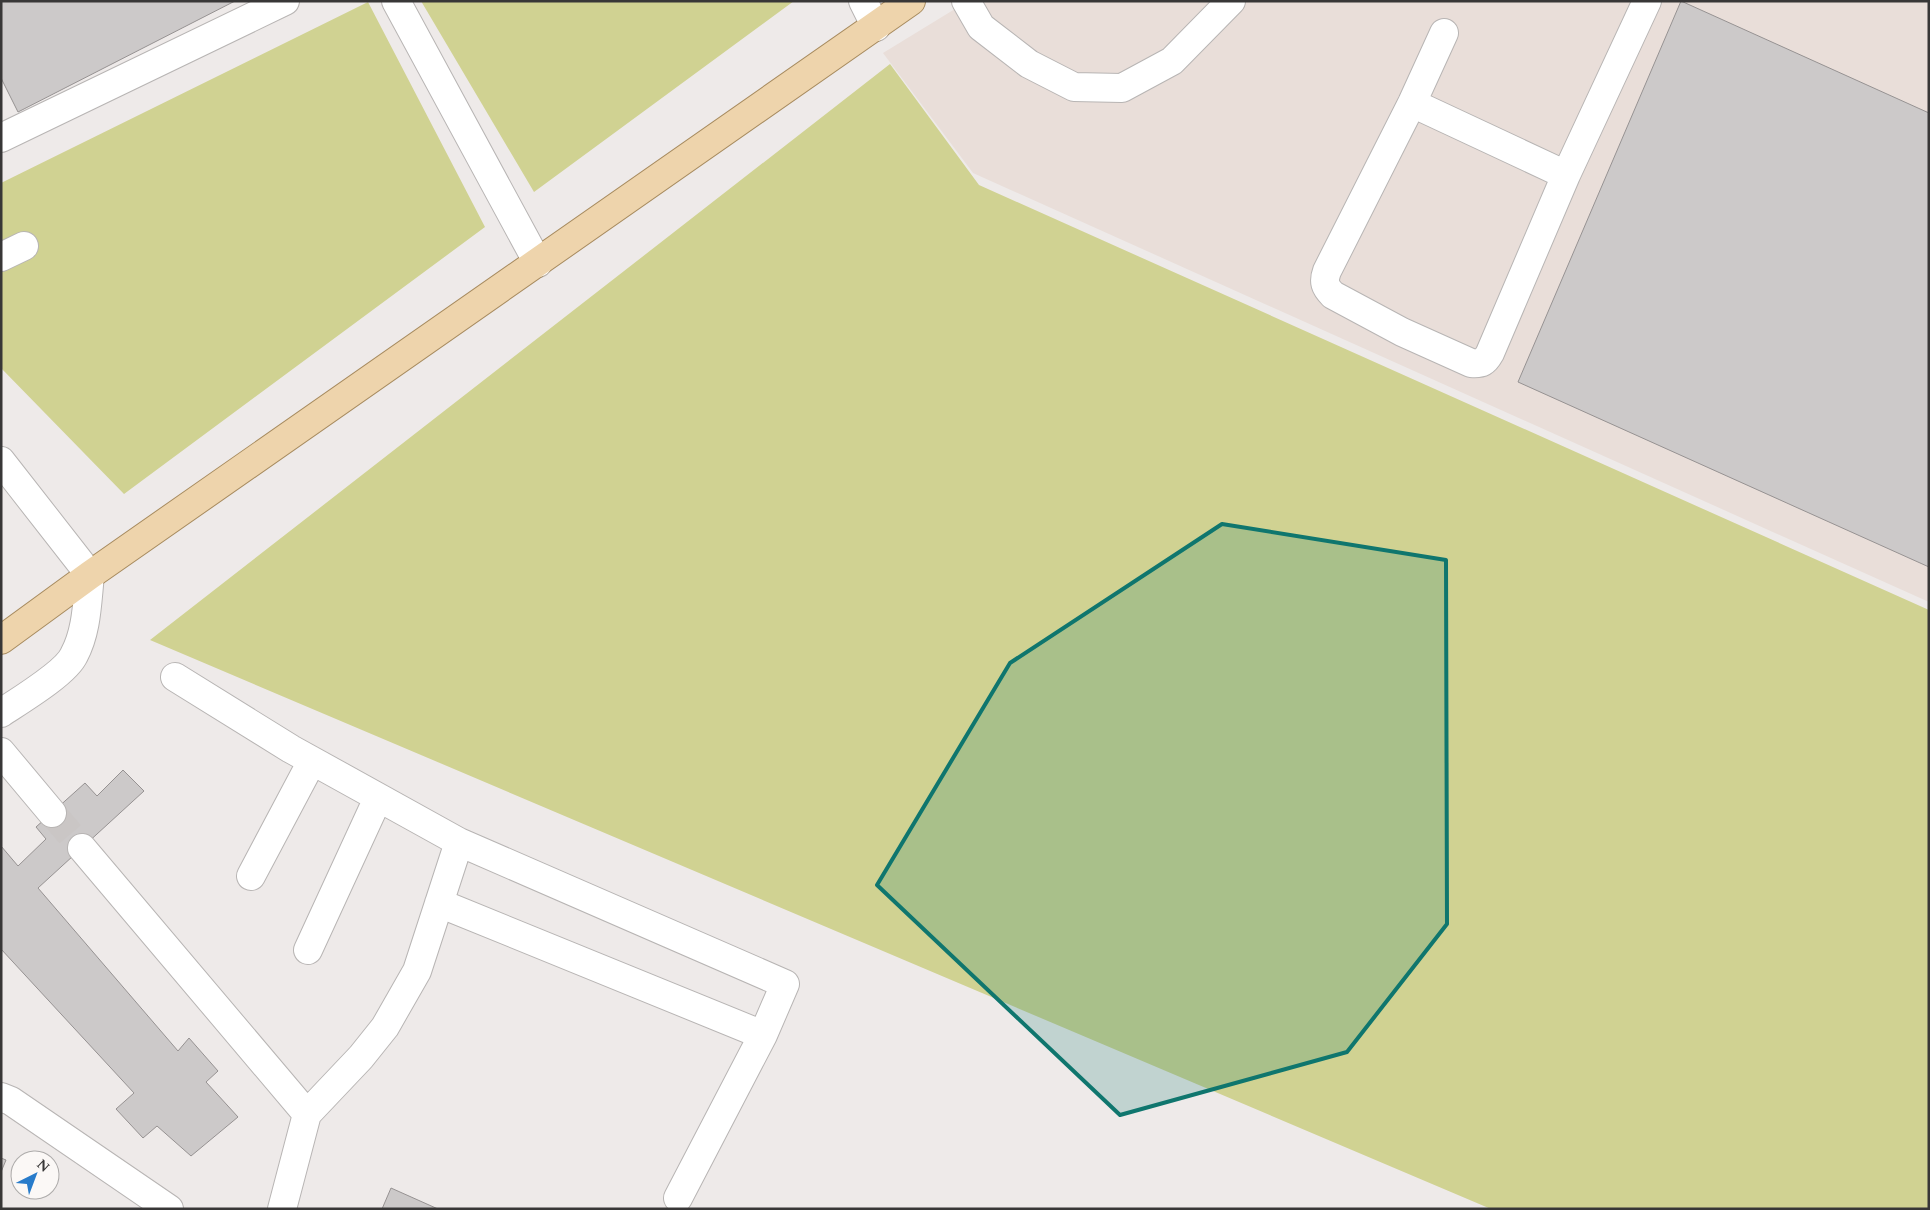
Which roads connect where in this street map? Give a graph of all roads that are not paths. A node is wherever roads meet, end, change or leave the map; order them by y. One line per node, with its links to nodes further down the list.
1 (285, 1): 11 (street)
2 (396, 1): 13 (street)
3 (863, 1): 8 (street)
4 (912, 1): 8 (main road)
5 (966, 1): 6 (street)
6 (1231, 1)
7 (1647, 1): 12 (street)
8 (876, 27): 13 (main road)
9 (1444, 34): 10 (street)
10 (1412, 103): 12 (street); 12 (street)
11 (1, 138)
12 (1566, 174)
13 (538, 263): 15 (main road)
14 (1, 461): 15 (street)
15 (90, 575): 16 (main road); 18 (street)
16 (1, 640)
17 (175, 677): 20 (street)
18 (1, 713)
19 (1, 752): 22 (street)
20 (312, 761): 21 (street); 25 (street)
21 (378, 798): 23 (street); 27 (street)
22 (52, 813)
23 (459, 842): 26 (street); 28 (street)
24 (82, 848): 30 (street)
25 (251, 876)
26 (439, 904): 28 (street); 30 (street)
27 (308, 950)
28 (763, 1035): 31 (street)
29 (1, 1097): 32 (street)
30 (307, 1114): 33 (street)
31 (678, 1198)
32 (169, 1209)
33 (282, 1209)

